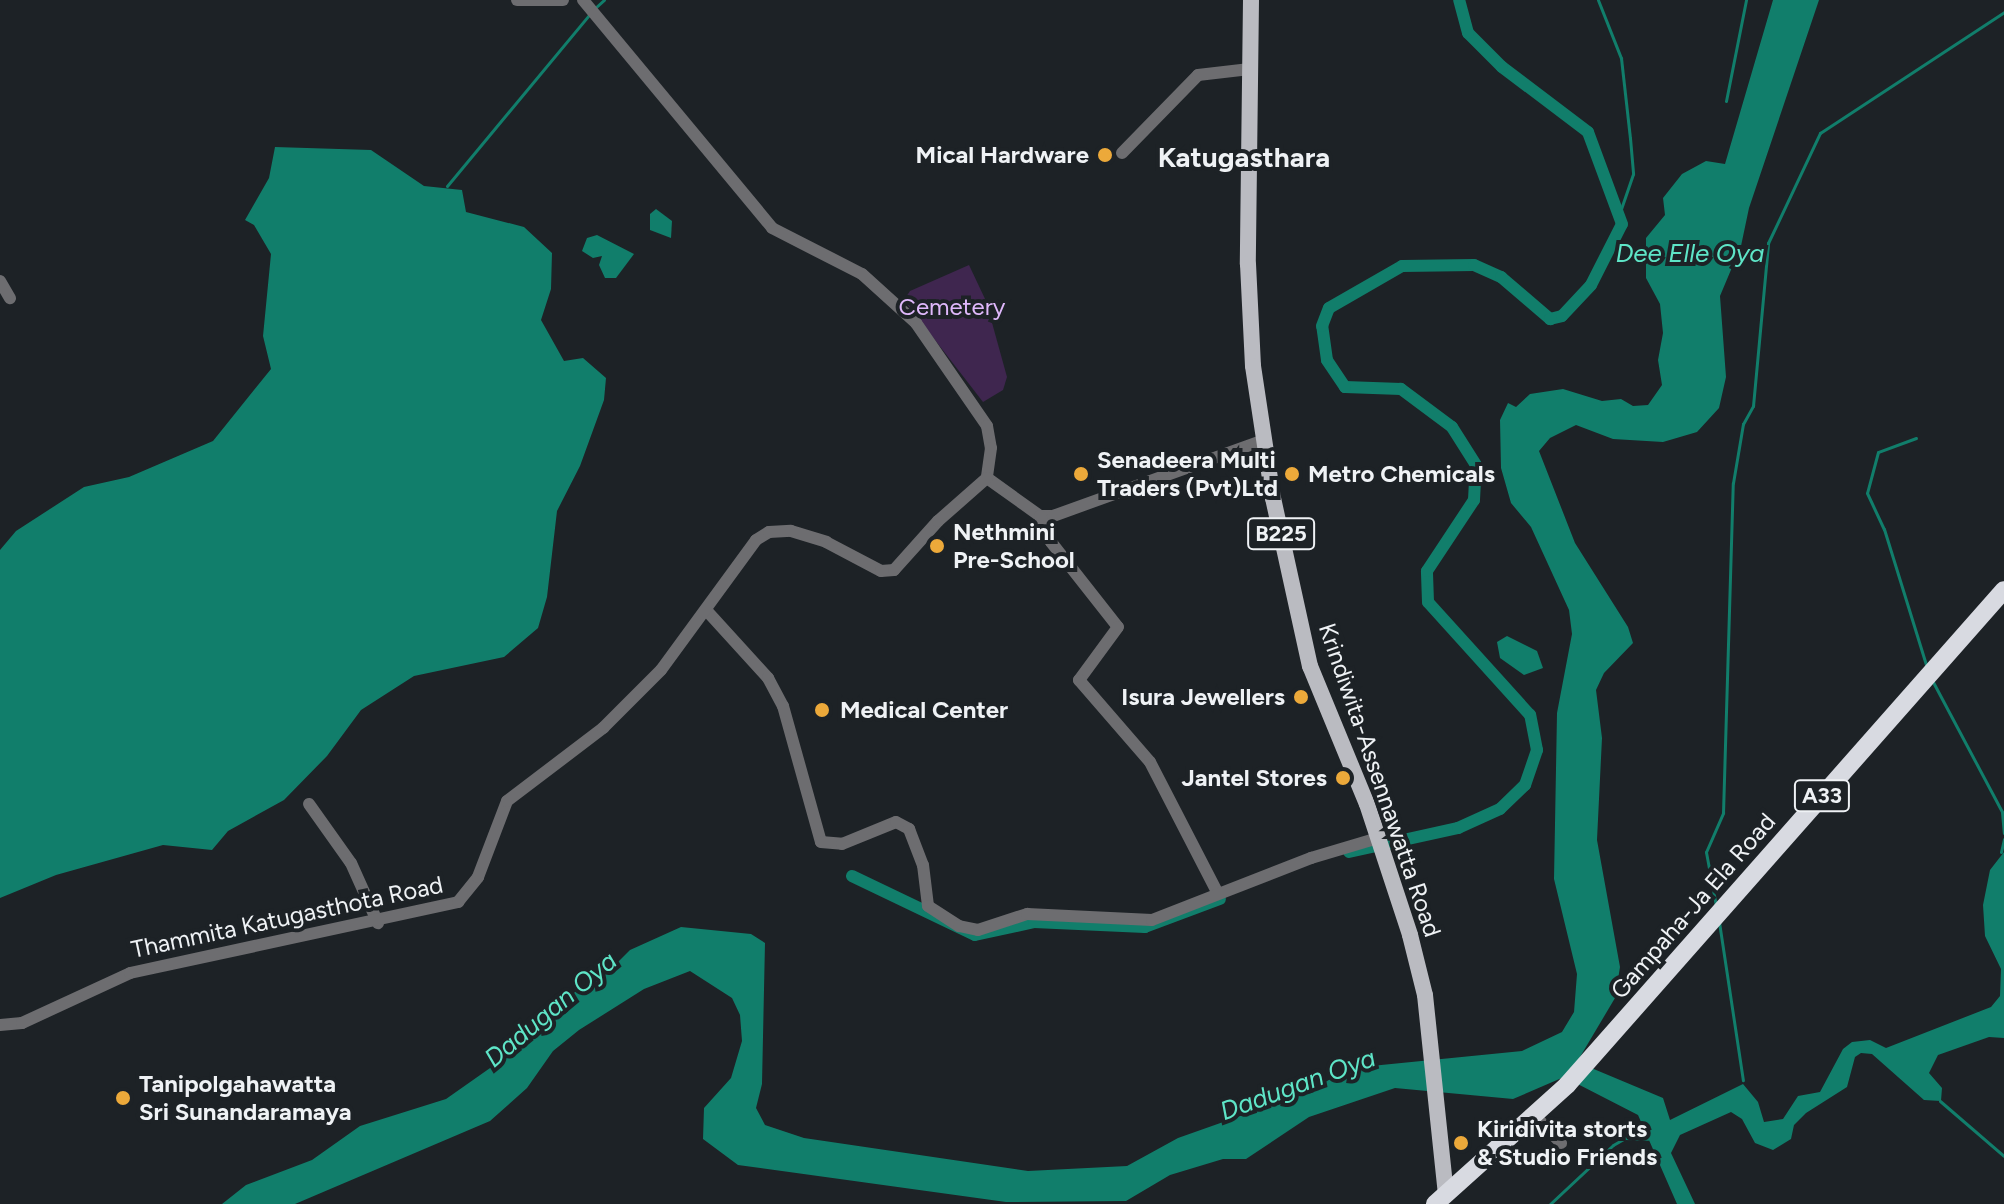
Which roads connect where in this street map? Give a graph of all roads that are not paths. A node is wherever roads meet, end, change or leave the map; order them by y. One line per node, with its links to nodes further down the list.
1 (517, 0): 2 (street)
2 (563, 0)
3 (583, 0): 10 (street)
4 (1251, 0): 5 (main road, Krindiwita-Assennawatta Road / B225)
5 (1250, 69): 6 (street); 9 (main road, Krindiwita-Assennawatta Road / B225)
6 (1122, 153)
7 (0, 281): 8 (street)
8 (10, 298)
9 (1264, 440): 11 (street); 15 (main road, Krindiwita-Assennawatta Road / B225)
10 (987, 478): 11 (street); 13 (street, Thammita Katugasthota Road)
11 (1040, 516): 16 (street)
12 (2004, 590): 19 (highway, Gampaha-Ja Ela Road / A33)
13 (707, 611): 16 (street); 17 (street, Thammita Katugasthota Road)
14 (309, 804): 17 (street)
15 (1378, 838): 16 (street); 21 (main road, Krindiwita-Assennawatta Road / B225)
16 (1218, 894)
17 (378, 923): 18 (street, Thammita Katugasthota Road)
18 (0, 1025)
19 (1534, 1115): 20 (street); 21 (highway, Gampaha-Ja Ela Road / A33)
20 (1561, 1143)
21 (1441, 1199)

